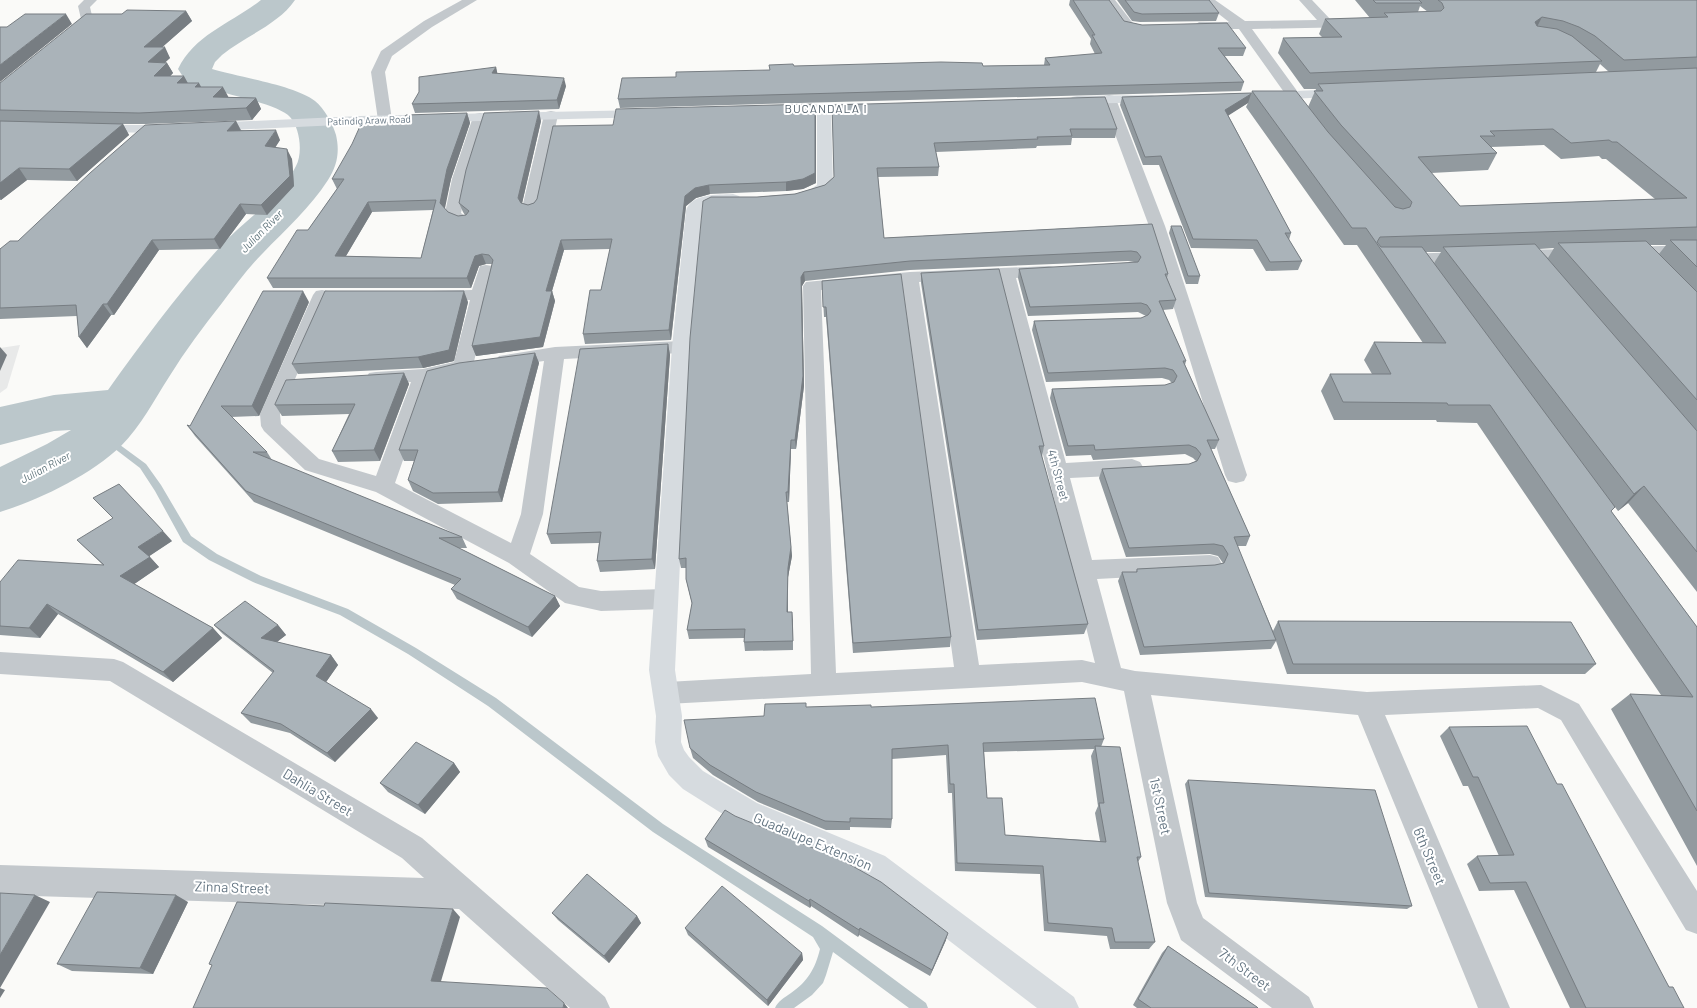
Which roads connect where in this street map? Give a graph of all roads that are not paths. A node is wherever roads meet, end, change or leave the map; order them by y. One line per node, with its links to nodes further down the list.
1 (91, 0): 11 (street)
2 (471, 0): 24 (street)
3 (1109, 0): 10 (street)
4 (1207, 0): 8 (street)
5 (1305, 0): 7 (street)
6 (1368, 23): 7 (street)
7 (1328, 24): 8 (street)
8 (1242, 25): 9 (street); 13 (street)
9 (1187, 27)
10 (1135, 28)
11 (58, 44)
12 (1354, 92): 13 (street)
13 (1293, 95): 14 (street); 26 (street)
14 (1254, 96)
15 (1169, 98): 16 (street)
16 (1109, 99): 17 (street); 57 (street)
17 (1062, 100)
18 (872, 106): 19 (street)
19 (824, 108): 20 (street); 29 (street)
20 (770, 109)
21 (661, 113): 22 (street, Patindig Araw Road)
22 (550, 115): 23 (street, Patindig Araw Road); 31 (street)
23 (480, 117): 24 (street, Patindig Araw Road); 32 (street)
24 (385, 120): 27 (street, Patindig Araw Road)
25 (85, 128): 27 (street, Patindig Araw Road)
26 (1315, 128)
27 (146, 130): 28 (street)
28 (129, 145)
29 (787, 197)
30 (748, 199): 48 (street, Guadalupe Extension)
31 (530, 208)
32 (463, 220)
33 (1697, 250): 34 (street)
34 (1639, 252): 35 (street); 38 (street)
35 (1530, 255): 36 (street); 42 (street)
36 (1419, 258): 37 (street); 44 (street)
37 (1387, 259)
38 (1654, 268)
39 (486, 270): 47 (street)
40 (1067, 270): 41 (street)
41 (1006, 273): 43 (street); 56 (street, 4th Street)
42 (1545, 273)
43 (910, 277): 64 (street); 66 (street)
44 (1433, 278)
45 (322, 295): 54 (street)
46 (417, 295): 47 (street)
47 (480, 295): 50 (street)
48 (680, 347): 49 (street); 62 (street, Guadalupe Extension)
49 (555, 353): 50 (street); 59 (street)
50 (463, 366): 51 (street)
51 (423, 375): 52 (street); 58 (street)
52 (361, 379)
53 (307, 382): 54 (street)
54 (284, 383): 58 (street)
55 (1154, 466): 56 (street)
56 (1058, 471): 61 (street, 4th Street)
57 (1236, 475)
58 (383, 486): 59 (street)
59 (517, 557): 62 (street)
60 (1210, 564): 61 (street)
61 (1083, 570): 65 (street, 4th Street)
62 (665, 599): 67 (street, Guadalupe Extension)
63 (0, 663): 70 (street, Dahlia Street)
64 (968, 678): 65 (street); 66 (street)
65 (1123, 680): 68 (street); 72 (street, 1st Street)
66 (824, 685): 67 (street)
67 (667, 693): 74 (street, Guadalupe Extension)
68 (1367, 704): 71 (street); 76 (street, 6th Street)
69 (0, 880): 70 (street, Zinna Street)
70 (464, 894): 73 (street, Dahlia Street)
71 (1697, 919)
72 (1192, 929): 75 (street, 7th Street)
73 (594, 1008)
74 (1063, 1008)
75 (1298, 1008)
76 (1494, 1008)

